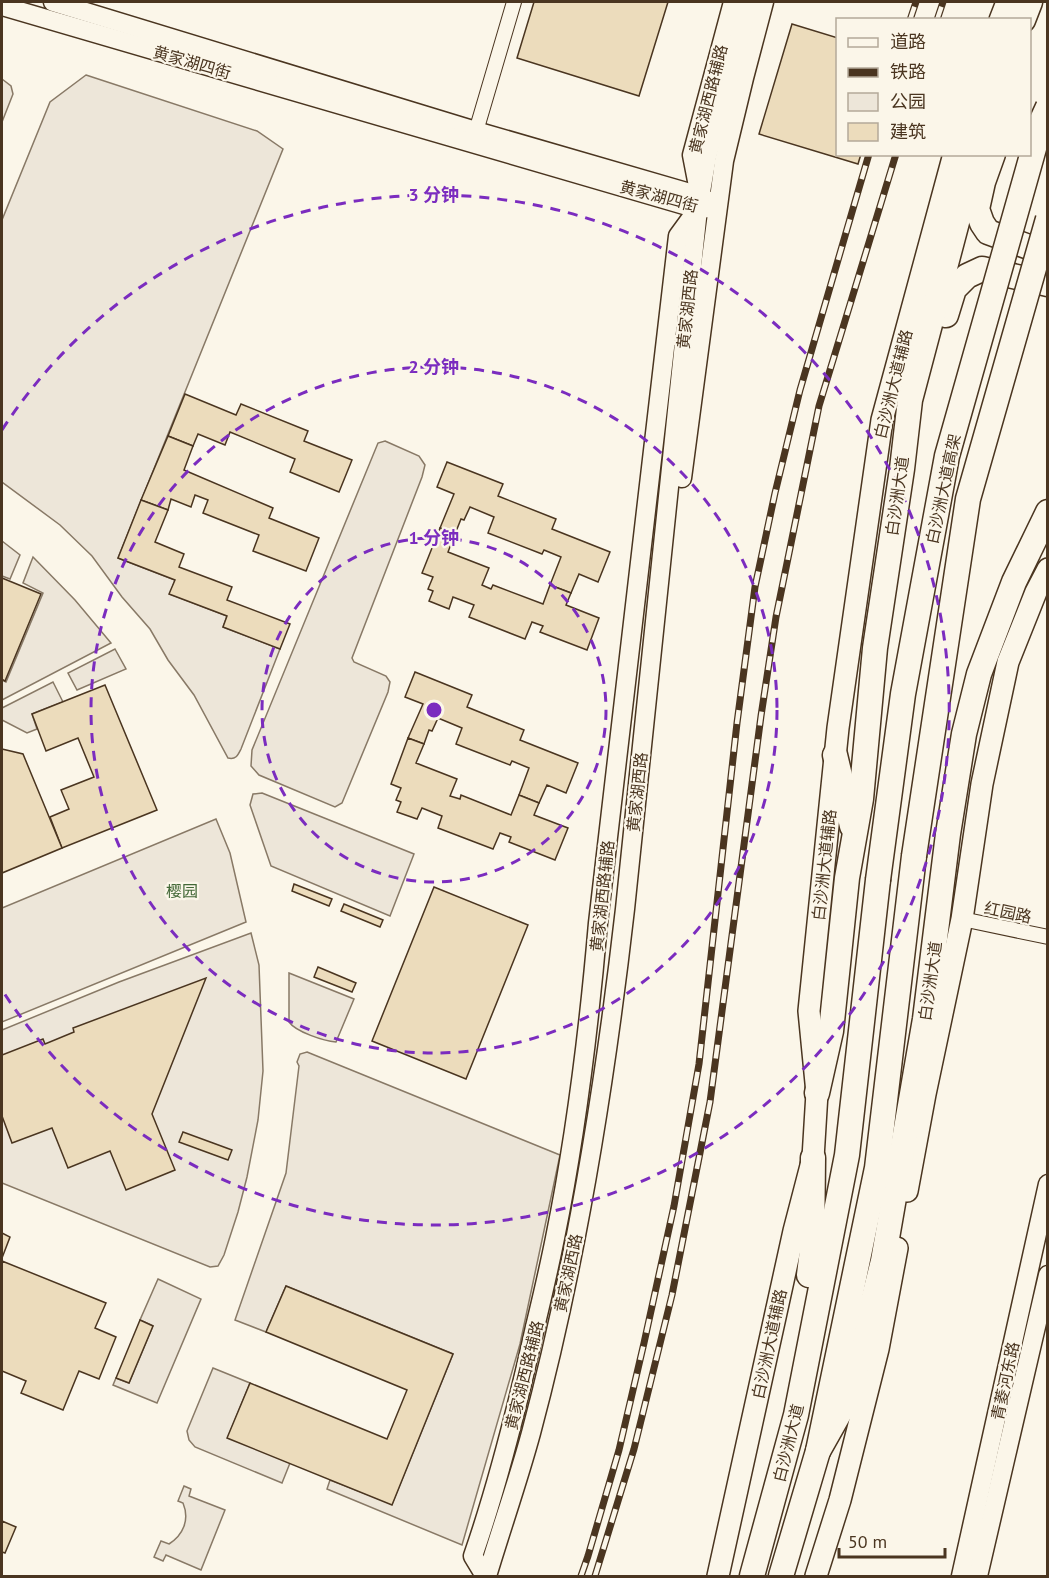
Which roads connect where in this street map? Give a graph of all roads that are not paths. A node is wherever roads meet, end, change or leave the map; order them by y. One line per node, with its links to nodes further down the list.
1 (53, 2): 12 (street, 黄家湖四街)
2 (514, 2): 12 (street)
3 (733, 2): 16 (street, 黄家湖西路辅路)
4 (749, 2): 16 (street, 黄家湖西路)
5 (764, 2): 17 (street, 黄家湖西路)
6 (1007, 2): 9 (main road)
7 (1030, 2): 10 (highway)
8 (2, 6): 12 (street, 黄家湖四街)
9 (1001, 18)
10 (1024, 18)
11 (1047, 107): 27 (highway, 白沙洲大道高架, bridge)
12 (474, 137): 16 (street, 黄家湖四街)
13 (953, 156): 24 (main road, 白沙洲大道辅路)
14 (974, 156): 21 (highway, 白沙洲大道)
15 (992, 156): 19 (highway)
16 (699, 203): 17 (street, 黄家湖四街); 41 (street, 黄家湖西路); 41 (street, 黄家湖西路辅路)
17 (717, 208): 42 (street, 黄家湖西路)
18 (1047, 219): 26 (highway, 白沙洲大道高架, bridge)
19 (1047, 254)
20 (1047, 284): 21 (highway)
21 (902, 469): 25 (highway, 白沙洲大道)
22 (1046, 513): 30 (highway, 白沙洲大道)
23 (1047, 569): 28 (main road)
24 (835, 755): 25 (highway); 32 (main road, 白沙洲大道辅路)
25 (854, 836): 31 (highway, 白沙洲大道)
26 (914, 856): 30 (highway); 40 (highway, 白沙洲大道)
27 (878, 880): 31 (highway); 38 (highway, 白沙洲大道)
28 (962, 919): 29 (street, 红园路); 33 (main road)
29 (1047, 937)
30 (925, 1019): 33 (highway); 39 (highway, 白沙洲大道)
31 (831, 1031): 32 (highway, 白沙洲大道)
32 (817, 1093): 34 (main road, 白沙洲大道辅路)
33 (925, 1094): 37 (main road)
34 (813, 1158): 38 (highway); 43 (main road, 白沙洲大道辅路)
35 (1047, 1185): 47 (street, 青菱河东路)
36 (1047, 1275): 48 (street, 青菱河东路)
37 (885, 1313): 39 (main road); 46 (main road)
38 (805, 1369): 44 (highway, 白沙洲大道)
39 (849, 1396): 40 (highway, 白沙洲大道)
40 (818, 1451): 45 (highway, 白沙洲大道)
41 (486, 1576)
42 (498, 1576)
43 (718, 1576)
44 (752, 1576)
45 (781, 1576)
46 (816, 1576)
47 (962, 1576)
48 (978, 1576)

